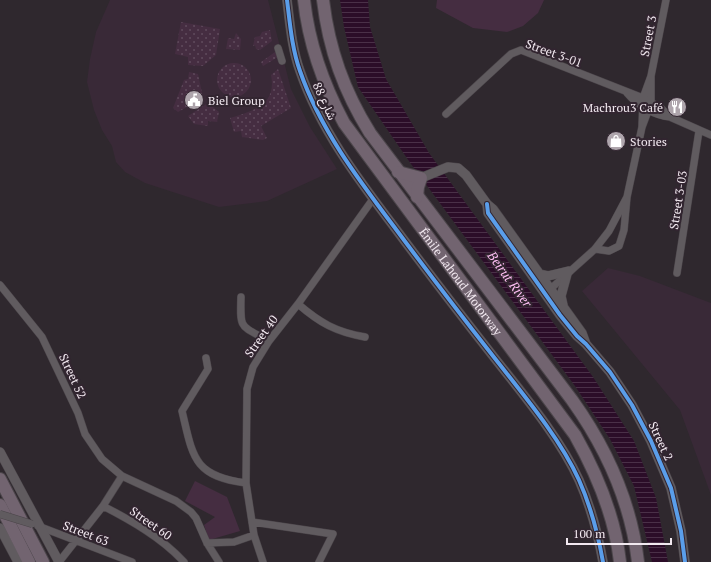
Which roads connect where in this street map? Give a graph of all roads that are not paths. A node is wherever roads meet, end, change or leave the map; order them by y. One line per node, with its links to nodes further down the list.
1 (287, 0): 18 (street, شارع 88)
2 (304, 0): 58 (highway, Émile Lahoud Motorway)
3 (323, 0): 14 (highway, Émile Lahoud Motorway)
4 (666, 0): 7 (street, Street 3)
5 (278, 48): 6 (street)
6 (282, 61)
7 (651, 76): 8 (street); 9 (street)
8 (642, 102): 9 (street); 10 (street, Street 3-01); 11 (street)
9 (650, 106): 11 (street); 12 (street)
10 (446, 114)
11 (642, 126): 17 (street)
12 (700, 131): 13 (street); 24 (street, Street 3-03)
13 (711, 135)
14 (398, 172): 15 (highway); 16 (highway, Émile Lahoud Motorway)
15 (421, 178): 16 (highway); 19 (street)
16 (417, 197): 59 (highway, Émile Lahoud Motorway)
17 (627, 197): 20 (street); 21 (street)
18 (373, 199): 29 (street, Street 40); 57 (street, شارع 88)
19 (487, 204): 25 (street); 27 (street)
20 (612, 226): 21 (street); 22 (street)
21 (624, 233): 22 (street)
22 (595, 249): 23 (street)
23 (568, 273): 25 (street); 27 (street); 30 (street)
24 (677, 273)
25 (539, 274): 27 (street)
26 (0, 286): 36 (street, Street 52)
27 (547, 291): 30 (street); 33 (street)
28 (241, 297): 32 (street)
29 (298, 304): 31 (street); 32 (street, Street 40)
30 (565, 310): 33 (street)
31 (365, 337)
32 (269, 341): 38 (street, Street 40)
33 (586, 344): 60 (street, Street 2)
34 (206, 358): 38 (street)
35 (0, 452): 43 (street)
36 (122, 476): 40 (street); 47 (street, Street 52)
37 (0, 479): 51 (highway)
38 (246, 483): 42 (street, Street 40)
39 (0, 505): 50 (highway)
40 (103, 506): 46 (street); 54 (street, Street 60)
41 (0, 514): 43 (street, Street 63, bridge)
42 (252, 522): 45 (street, Street 40); 56 (street)
43 (35, 524): 46 (street, Street 63); 52 (street)
44 (0, 528): 49 (street)
45 (254, 535): 47 (street); 55 (street, Street 40)
46 (76, 541): 52 (street); 53 (street, Street 63)
47 (207, 543): 48 (street, Street 52)
48 (217, 561)
49 (18, 562)
50 (29, 562)
51 (43, 562)
52 (59, 562)
53 (132, 562)
54 (184, 562)
55 (263, 562)
56 (319, 562)
57 (603, 562)
58 (620, 562)
59 (638, 562)
60 (685, 562)

